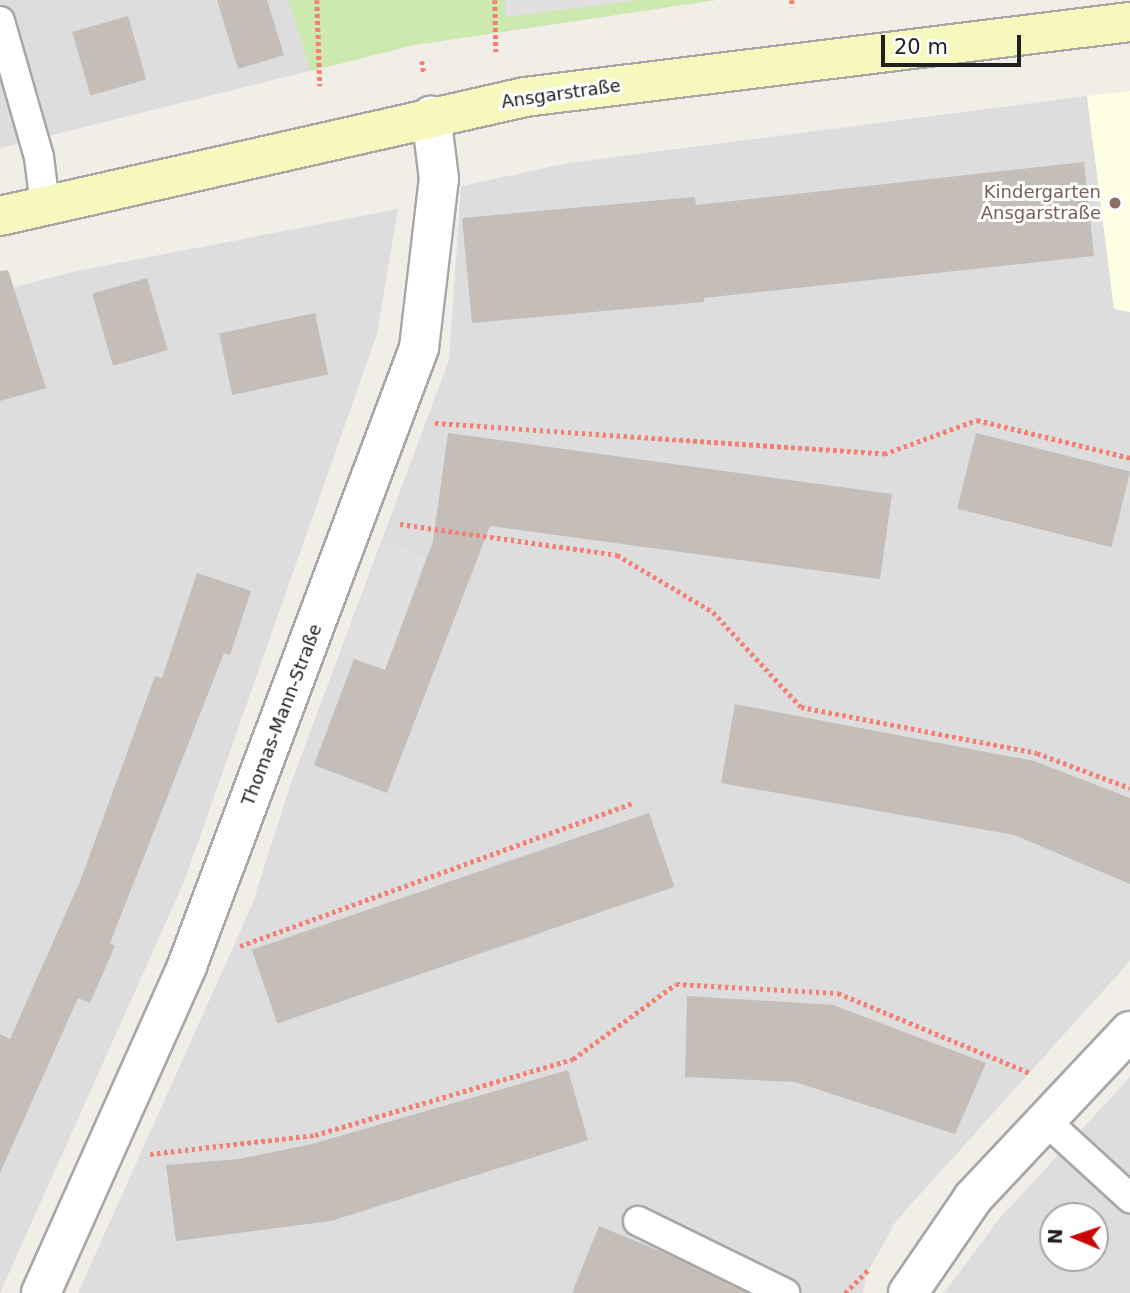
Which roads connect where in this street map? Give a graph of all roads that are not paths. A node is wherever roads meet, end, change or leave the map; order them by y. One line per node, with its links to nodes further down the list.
1 (0, 22): 4 (lane)
2 (1130, 23): 3 (street, Ansgarstraße)
3 (431, 115): 4 (street, Ansgarstraße); 10 (street, Thomas-Mann-Straße)
4 (45, 205): 5 (street, Ansgarstraße)
5 (0, 216)
6 (1130, 1031): 7 (street)
7 (1047, 1122): 8 (lane); 12 (street)
8 (1130, 1198)
9 (638, 1221): 11 (lane)
10 (41, 1293)
11 (785, 1293)
12 (908, 1293)

